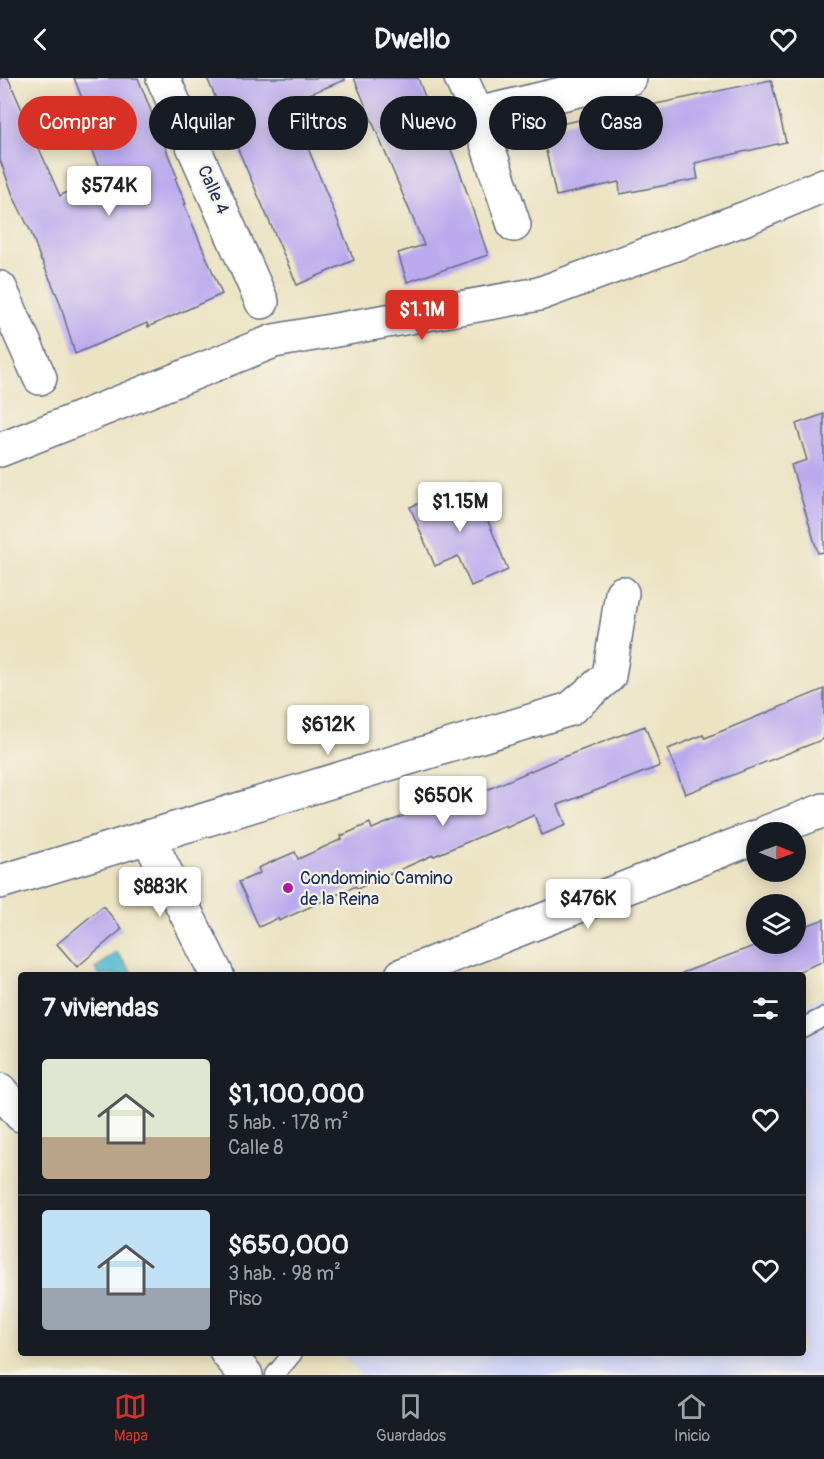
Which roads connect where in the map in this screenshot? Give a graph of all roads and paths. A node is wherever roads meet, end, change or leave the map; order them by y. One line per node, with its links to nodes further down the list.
1 (163, 78): 9 (street, Calle 4)
2 (461, 78): 4 (street)
3 (630, 78): 5 (street)
4 (469, 96)
5 (477, 114): 7 (street)
6 (824, 185): 11 (street)
7 (513, 225)
8 (0, 288): 10 (street)
9 (262, 302)
10 (40, 378)
11 (0, 450)
12 (622, 592): 15 (street)
13 (824, 810): 14 (street)
14 (793, 822)
15 (148, 837): 17 (street); 18 (street)
16 (746, 841): 19 (street)
17 (0, 882)
18 (216, 972)
19 (410, 972)
20 (824, 1017): 21 (lane)
21 (806, 1026)
22 (0, 1090): 23 (street)
23 (18, 1111)
24 (230, 1356): 26 (street)
25 (291, 1356): 27 (lane)
26 (246, 1375)
27 (275, 1375)

